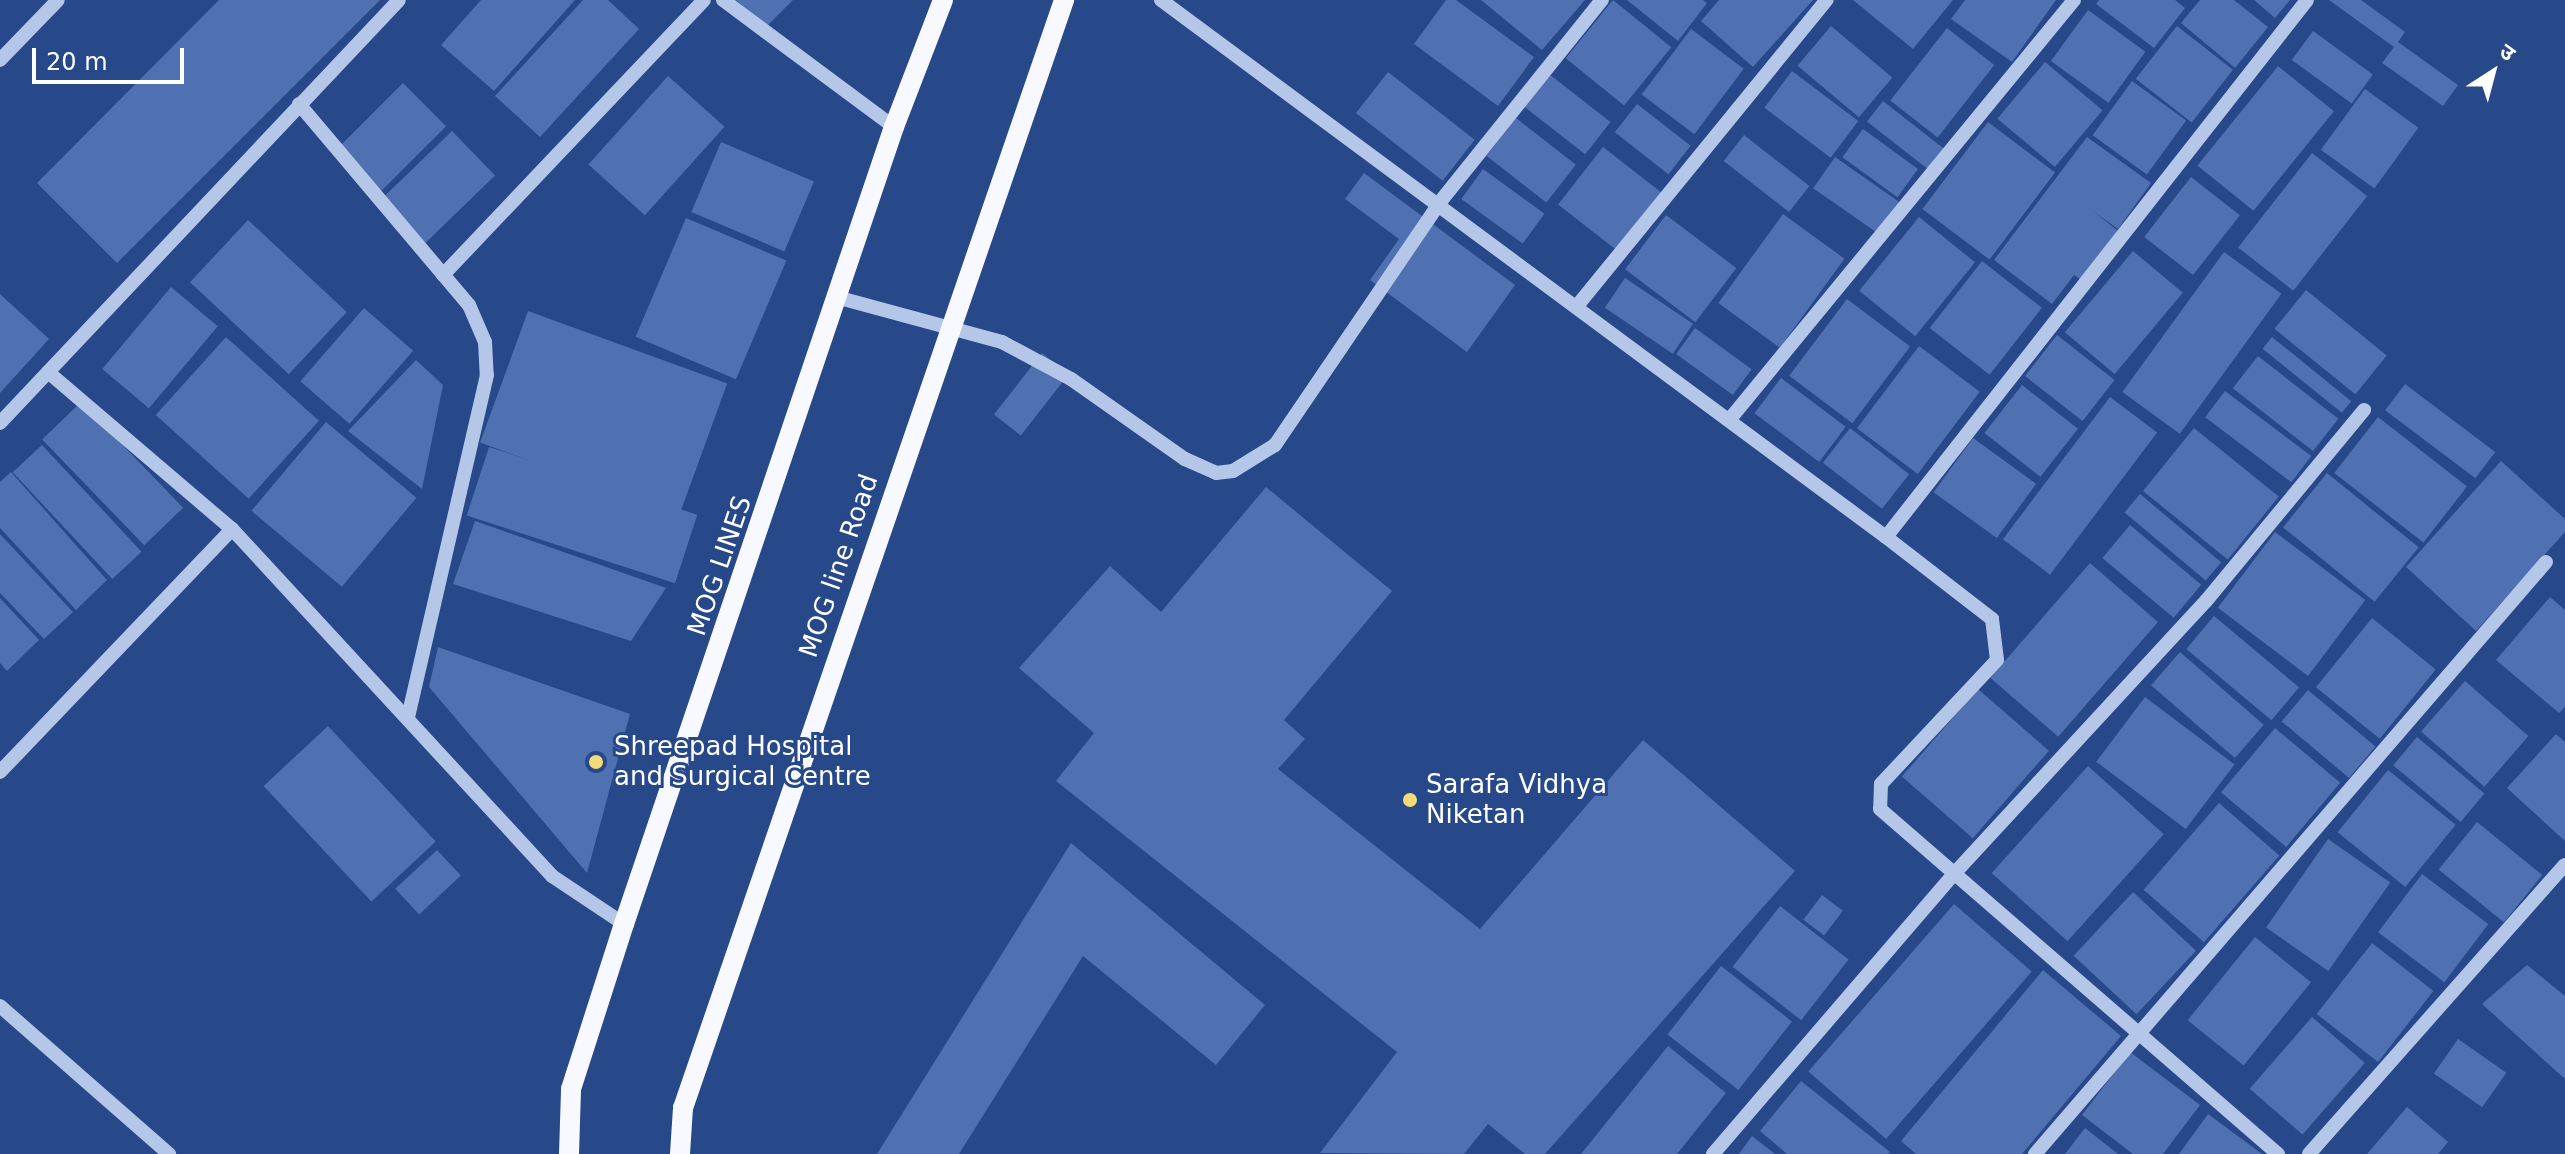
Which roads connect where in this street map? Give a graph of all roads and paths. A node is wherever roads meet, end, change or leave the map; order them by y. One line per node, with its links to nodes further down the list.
1 (58, 0): 12 (street)
2 (399, 0): 13 (street)
3 (704, 0): 16 (street)
4 (723, 0): 14 (street)
5 (943, 0): 14 (main road, MOG LINES)
6 (1064, 0): 19 (main road, MOG line Road)
7 (1161, 0): 15 (street)
8 (1602, 0): 15 (street)
9 (1827, 0): 18 (street)
10 (2074, 0): 22 (street)
11 (2307, 0): 25 (street)
12 (0, 60)
13 (299, 104): 16 (street); 20 (street)
14 (894, 127): 17 (main road, MOG LINES)
15 (1440, 202): 18 (street); 19 (street)
16 (443, 275): 27 (street)
17 (836, 297): 19 (street); 31 (main road, MOG LINES)
18 (1577, 306): 22 (street)
19 (948, 331): 36 (main road, MOG line Road)
20 (48, 372): 23 (street); 24 (street)
21 (2364, 410): 30 (street)
22 (1730, 419): 25 (street)
23 (0, 423)
24 (232, 529): 27 (street); 28 (street)
25 (1886, 537): 30 (street)
26 (2546, 562): 33 (street)
27 (408, 718): 31 (street)
28 (0, 772)
29 (2565, 865): 40 (street)
30 (1952, 876): 33 (street); 37 (street)
31 (624, 924): 35 (main road, MOG LINES)
32 (0, 1006): 34 (street)
33 (2138, 1030): 38 (street); 39 (street)
34 (169, 1154)
35 (569, 1154)
36 (680, 1154)
37 (1713, 1154)
38 (2035, 1154)
39 (2278, 1154)
40 (2309, 1154)

